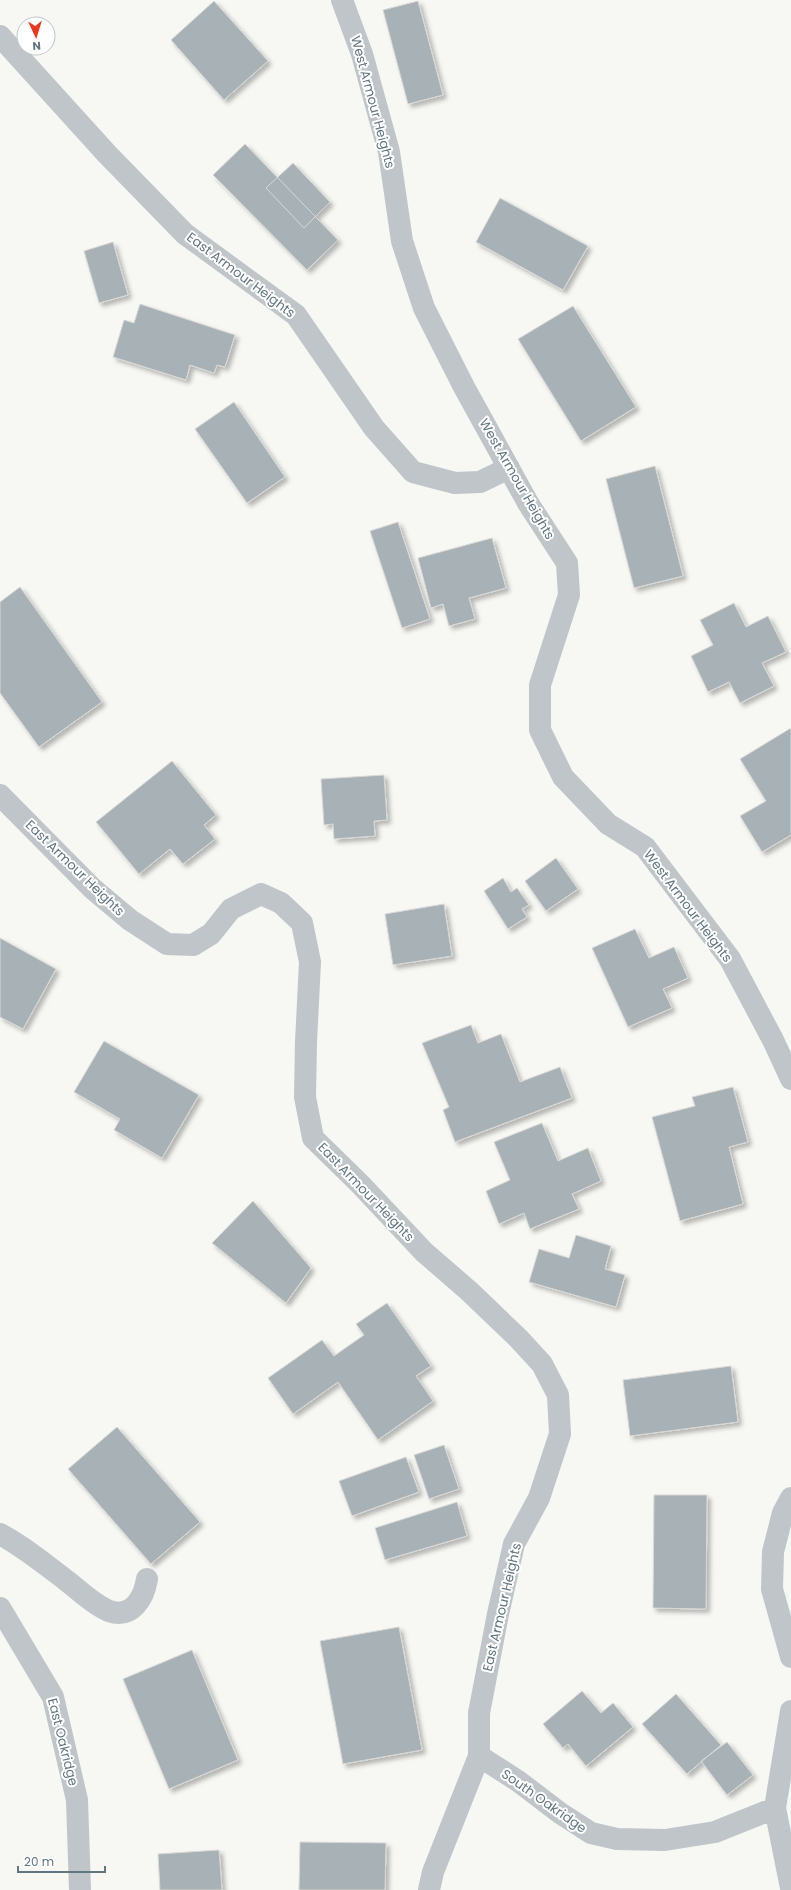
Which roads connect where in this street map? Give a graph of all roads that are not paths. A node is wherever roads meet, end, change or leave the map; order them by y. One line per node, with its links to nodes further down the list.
1 (342, 0): 3 (street, West Armour Heights)
2 (0, 36): 3 (street, East Armour Heights)
3 (509, 468): 5 (street, West Armour Heights)
4 (0, 795): 12 (street, East Armour Heights)
5 (791, 1079)
6 (791, 1498): 10 (street)
7 (0, 1534): 8 (street)
8 (147, 1579)
9 (0, 1608): 15 (street, East Oakridge)
10 (791, 1657)
11 (791, 1711): 13 (street)
12 (479, 1756): 13 (street, South Oakridge); 16 (street)
13 (775, 1808): 14 (street)
14 (791, 1888)
15 (80, 1890)
16 (429, 1890)

